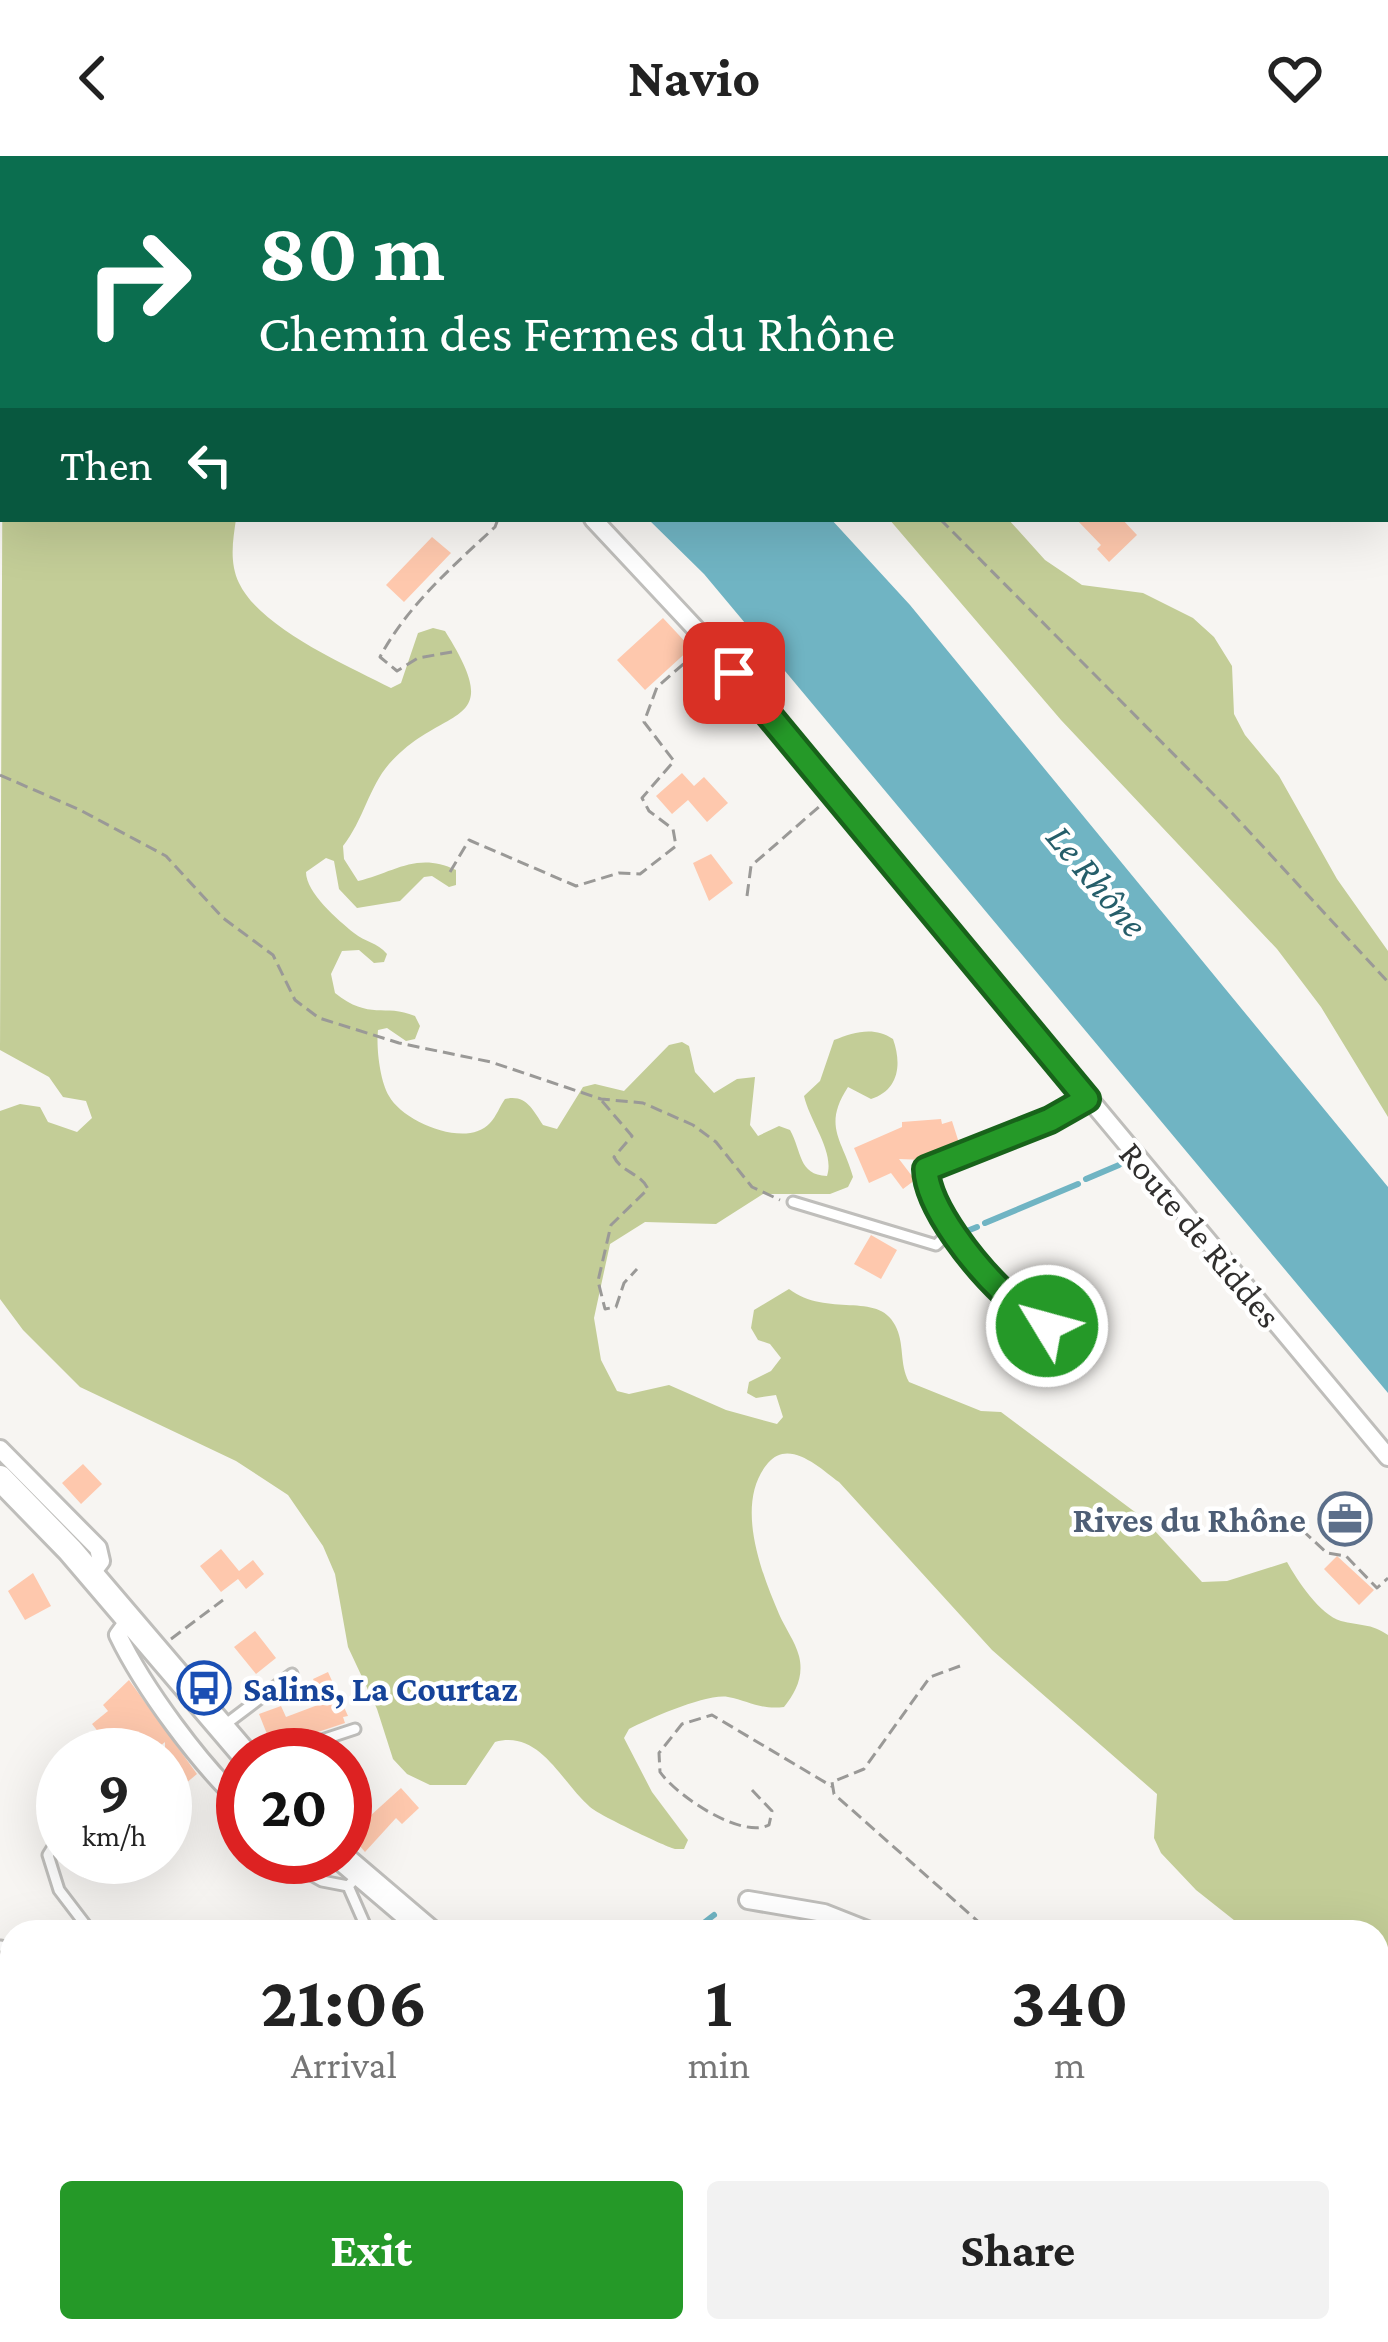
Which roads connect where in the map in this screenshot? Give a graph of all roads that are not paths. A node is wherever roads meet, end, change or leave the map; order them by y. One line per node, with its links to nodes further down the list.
1 (595, 522): 2 (street, Route de Riddes)
2 (1087, 1099): 4 (lane); 7 (street, Route de Riddes)
3 (793, 1202): 4 (lane)
4 (952, 1230): 5 (lane)
5 (1047, 1326)
6 (0, 1449): 9 (street)
7 (1388, 1457)
8 (0, 1478): 9 (main road)
9 (91, 1574): 10 (main road)
10 (129, 1620): 12 (main road); 13 (street)
11 (292, 1674): 12 (lane)
12 (222, 1727)
13 (216, 1778)
14 (57, 1884): 18 (lane)
15 (355, 1884): 19 (lane)
16 (360, 1884): 20 (main road)
17 (748, 1900): 21 (street)
18 (82, 1920)
19 (364, 1920)
20 (412, 1920)
21 (842, 1920)

